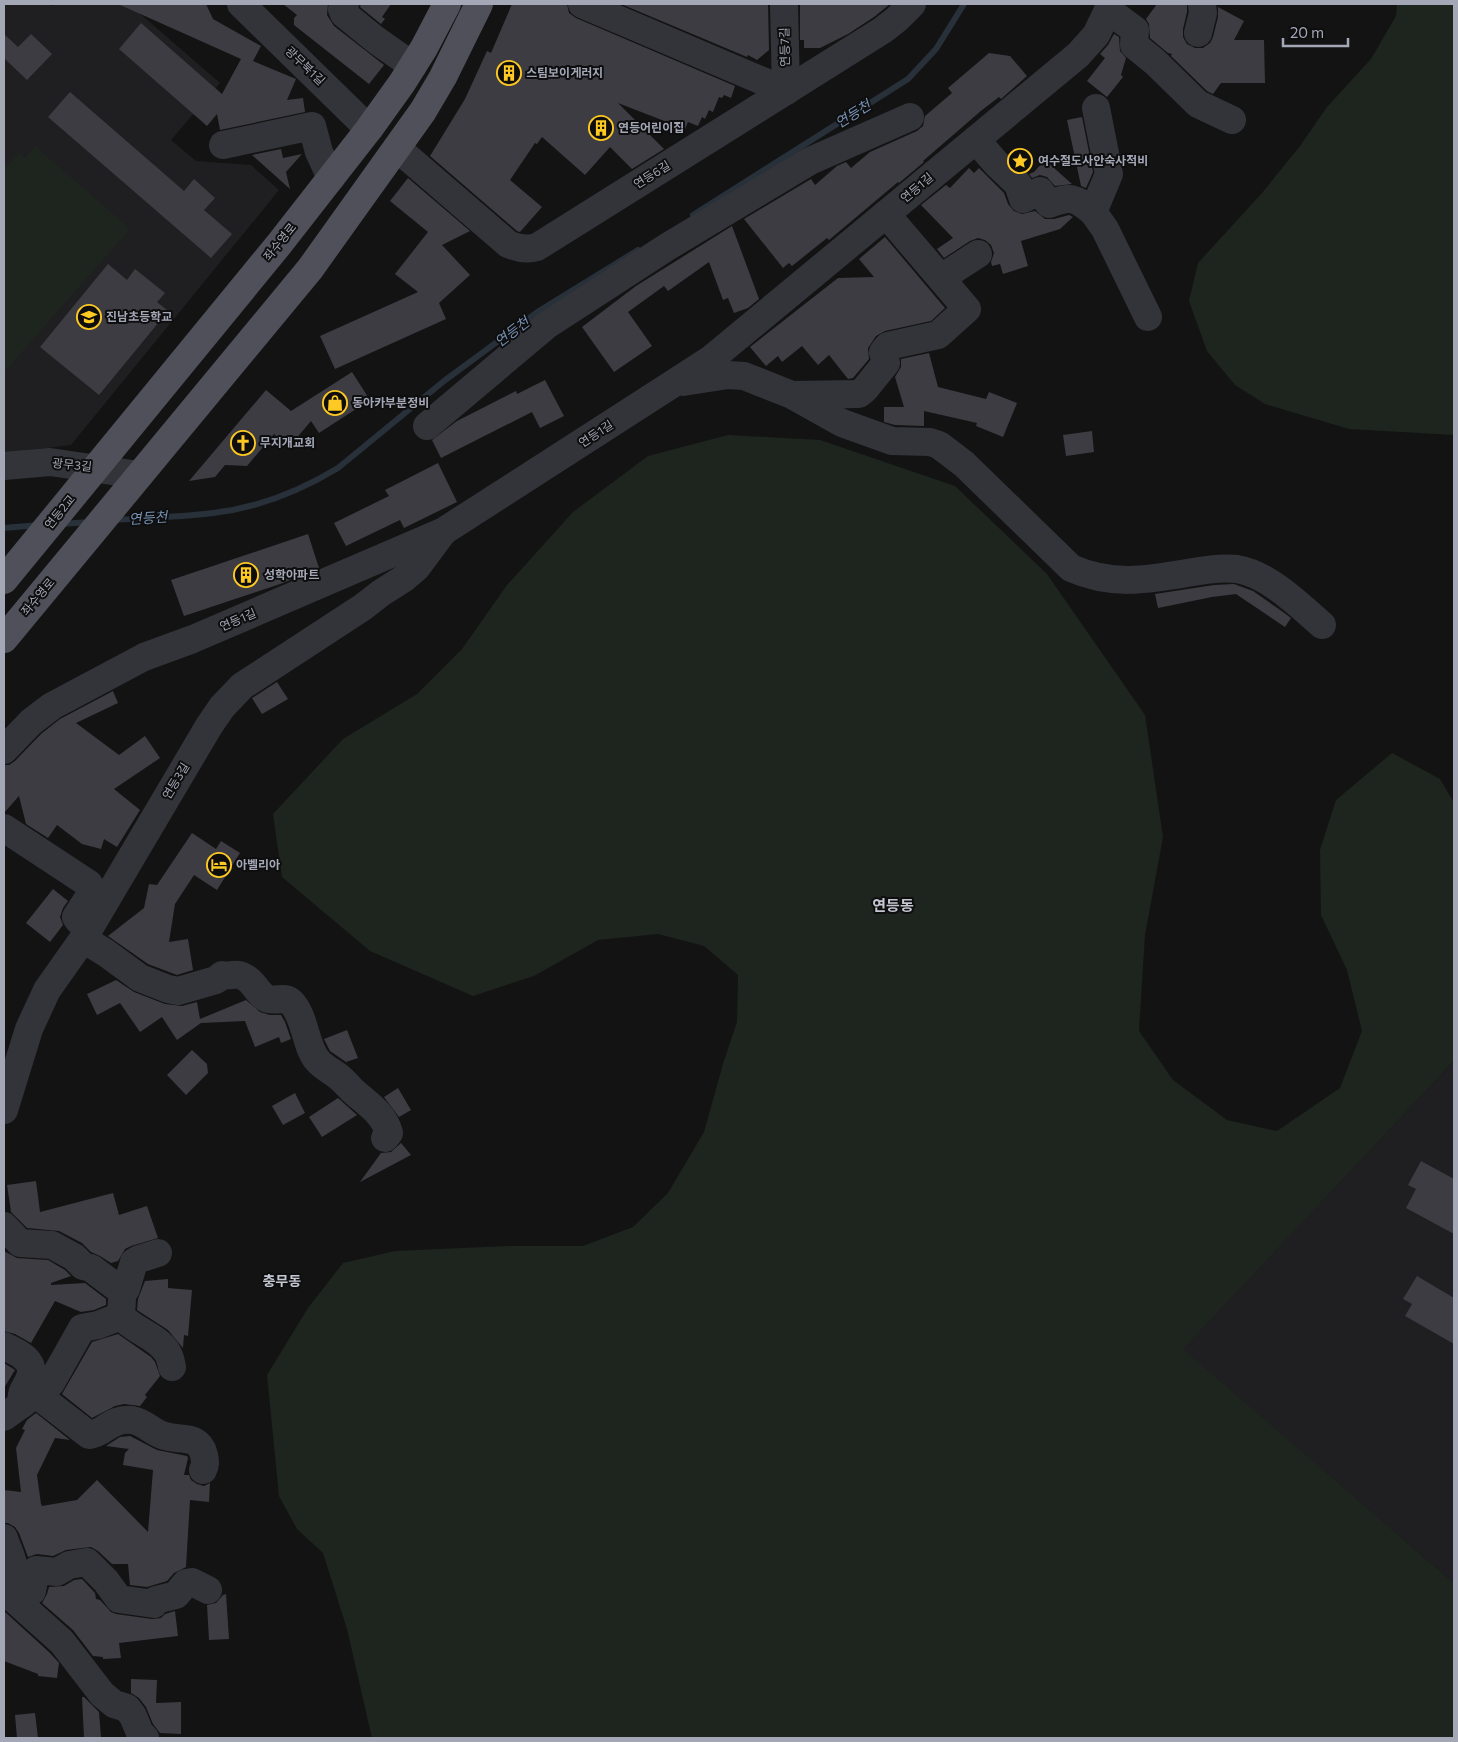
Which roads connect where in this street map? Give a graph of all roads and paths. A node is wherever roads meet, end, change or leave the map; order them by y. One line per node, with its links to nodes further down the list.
1 (241, 4): 16 (street, 광무북1길)
2 (344, 4): 11 (street)
3 (446, 4): 11 (main road, 좌수영로)
4 (479, 4): 19 (main road)
5 (582, 4): 12 (street)
6 (784, 4): 12 (street, 연등7길)
7 (912, 4): 12 (street, 연등6길)
8 (1202, 4): 10 (street)
9 (1109, 7): 15 (street); 17 (street, 연등1길)
10 (1198, 33)
11 (413, 66): 16 (main road, 좌수영로)
12 (786, 91): 19 (street, 연등6길)
13 (1096, 108): 21 (street)
14 (910, 117): 28 (street)
15 (1232, 120)
16 (369, 129): 20 (main road, 좌수영로)
17 (976, 140): 21 (street); 22 (street, 연등1길)
18 (223, 145): 20 (street)
19 (398, 148): 31 (main road)
20 (331, 178): 30 (main road, 좌수영로)
21 (1094, 212): 25 (street)
22 (886, 214): 24 (street); 26 (street, 연등1길)
23 (978, 254): 24 (street)
24 (941, 278): 27 (street)
25 (1148, 317)
26 (674, 383): 27 (street); 32 (street, 연등1길)
27 (792, 396): 35 (street)
28 (427, 426)
29 (4, 466): 30 (street, 광무3길)
30 (96, 468): 31 (street, 광무3길); 33 (main road, 연등2교)
31 (140, 475): 36 (main road, 좌수영로)
32 (444, 531): 37 (street, 연등1길); 39 (street, 연등3길)
33 (14, 556): 34 (main road)
34 (4, 580)
35 (1322, 625)
36 (4, 638)
37 (4, 750)
38 (4, 828): 39 (street)
39 (85, 935): 40 (street, 연등3길); 41 (street)
40 (4, 1110)
41 (386, 1138)
42 (4, 1226): 44 (street)
43 (158, 1253): 44 (street)
44 (122, 1304): 46 (street); 47 (street)
45 (4, 1346): 47 (street)
46 (172, 1367)
47 (21, 1405): 48 (street)
48 (203, 1470)
49 (4, 1538): 51 (street)
50 (208, 1590): 51 (street)
51 (14, 1599): 52 (street)
52 (145, 1738)

